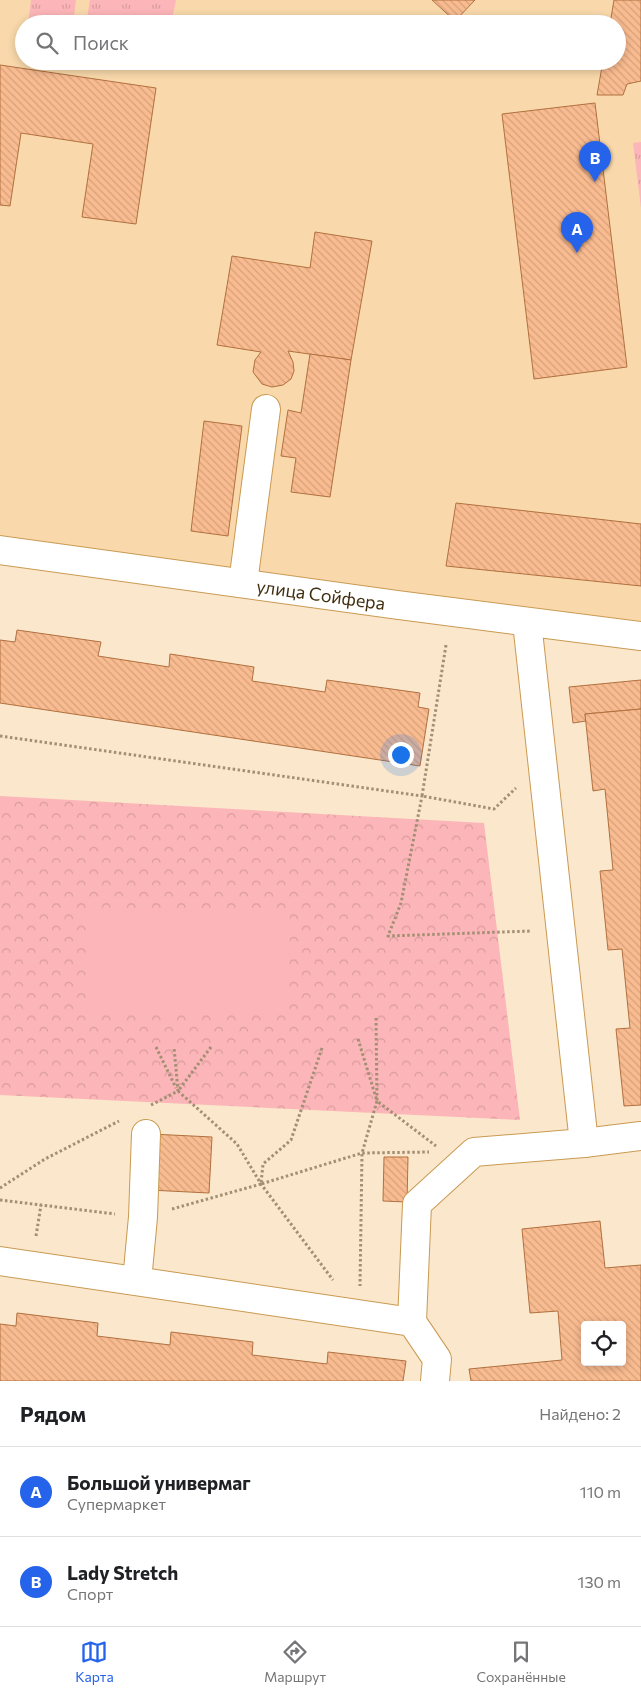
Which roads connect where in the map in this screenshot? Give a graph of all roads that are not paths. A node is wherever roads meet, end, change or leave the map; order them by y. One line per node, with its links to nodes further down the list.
1 (266, 409): 3 (street)
2 (0, 550): 3 (street, улица Сойфера)
3 (243, 583): 4 (street, улица Сойфера)
4 (527, 622): 5 (street, улица Сойфера); 8 (street)
5 (641, 636)
6 (144, 1122): 10 (street)
7 (641, 1136): 8 (street)
8 (584, 1143): 11 (street)
9 (0, 1261): 10 (street)
10 (137, 1281): 11 (street)
11 (412, 1322): 12 (street)
12 (435, 1381)

